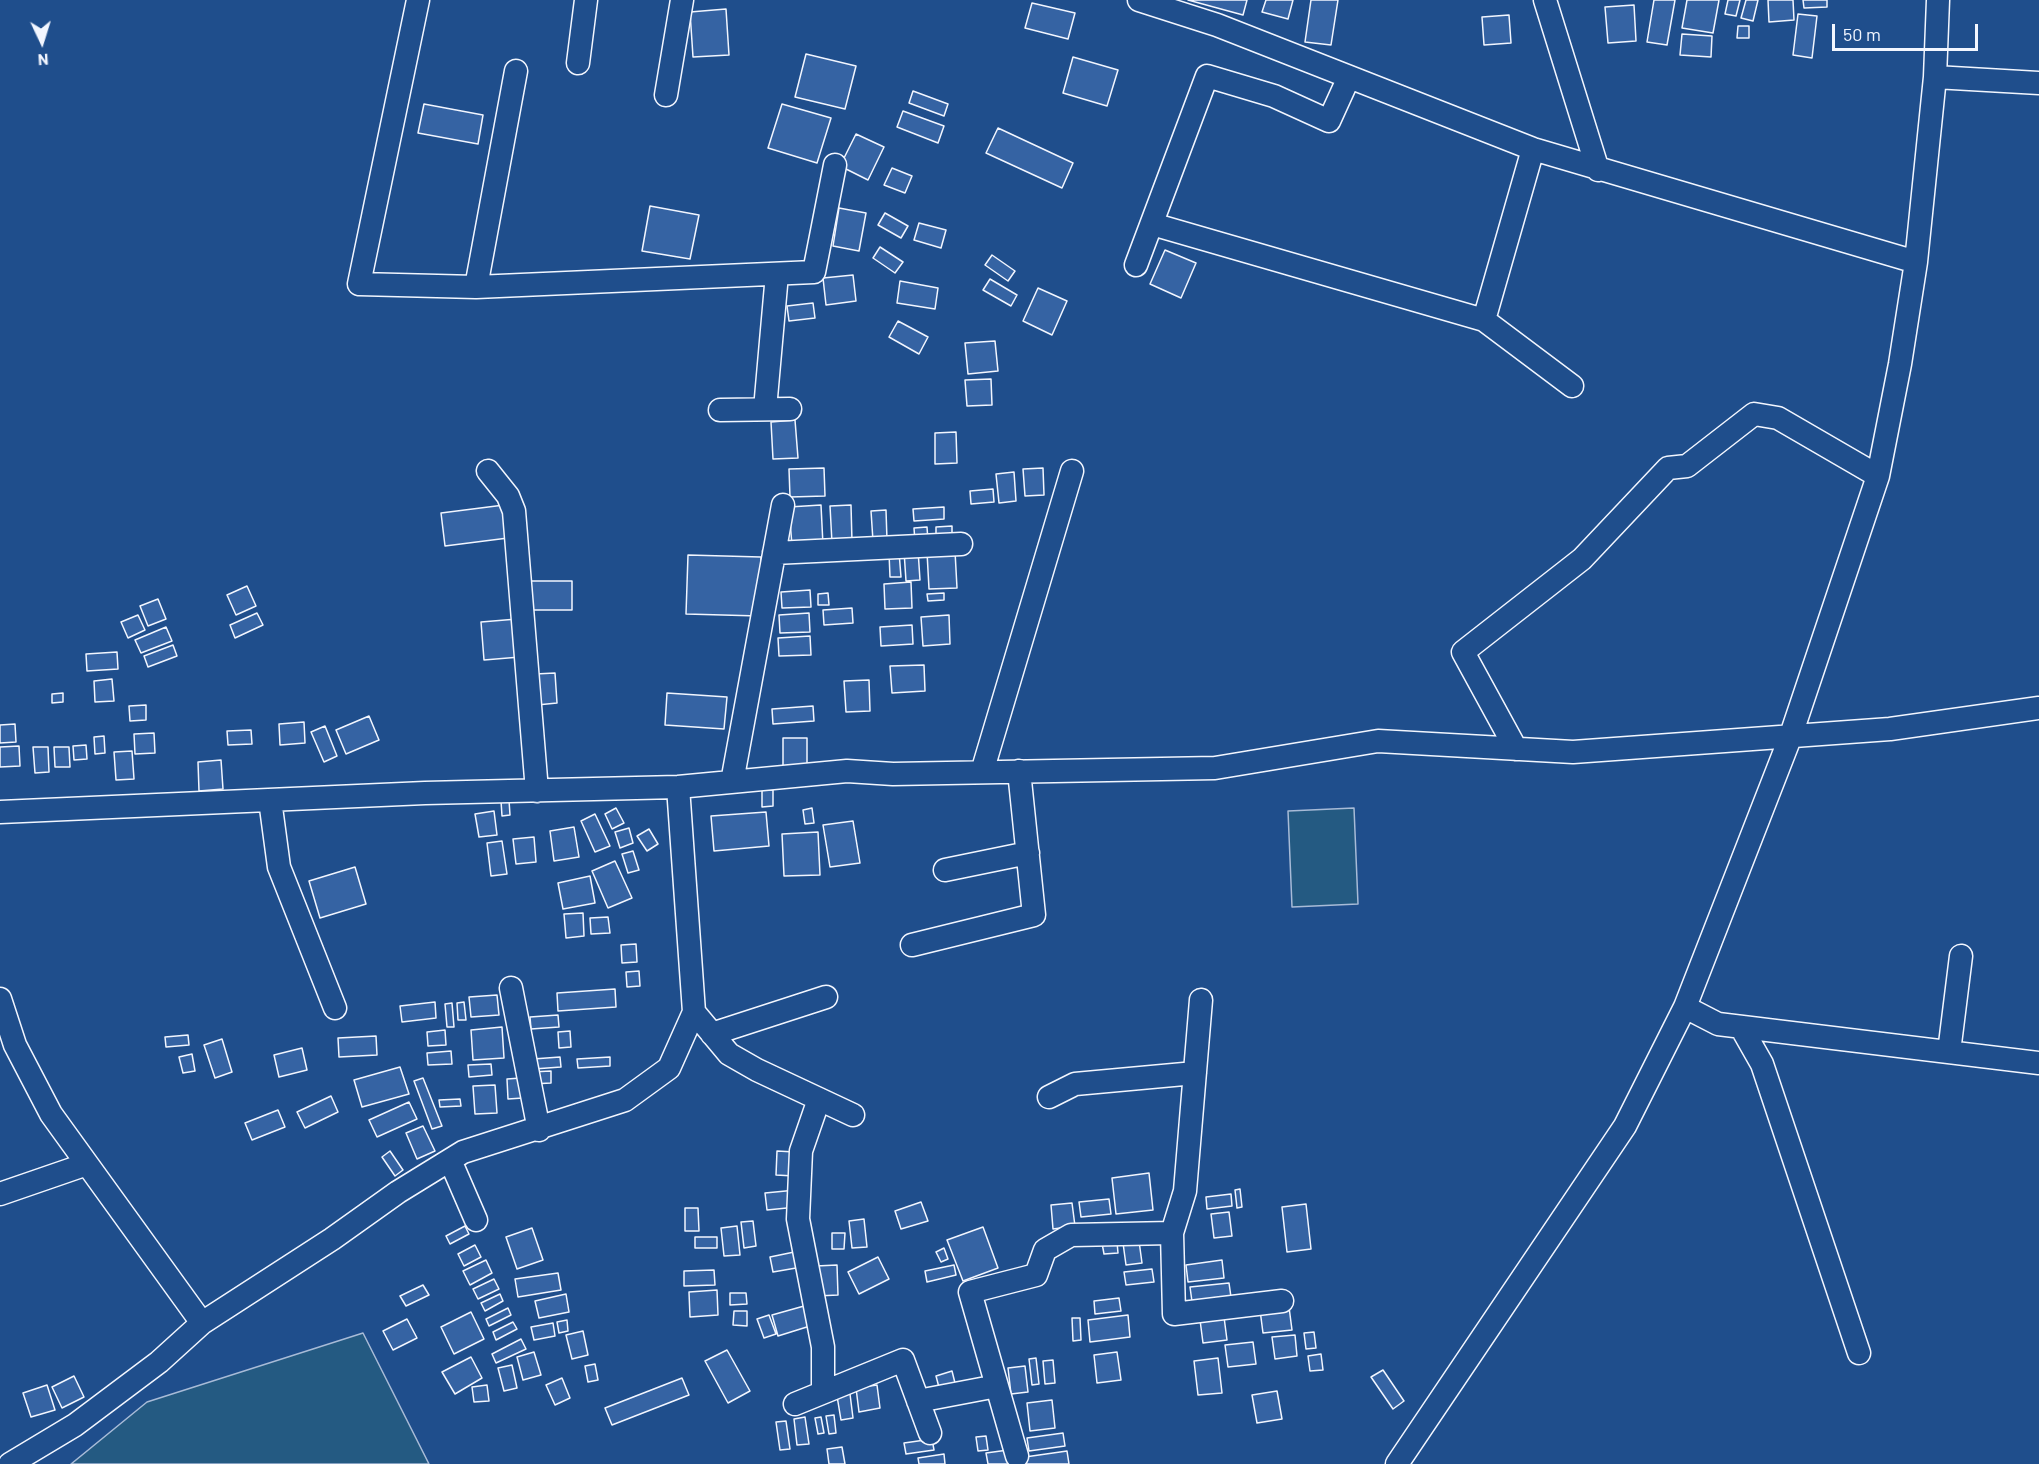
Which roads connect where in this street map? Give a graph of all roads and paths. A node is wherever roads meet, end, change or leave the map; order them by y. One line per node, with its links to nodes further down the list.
1 (418, 0): 20 (street)
2 (586, 0): 7 (street)
3 (682, 0): 12 (street)
4 (1139, 0): 9 (street)
5 (1545, 0): 15 (street)
6 (1938, 0): 10 (street)
7 (578, 63)
8 (516, 71): 20 (street)
9 (1348, 77): 13 (street); 16 (street)
10 (1935, 77): 11 (street); 17 (street)
11 (2039, 83)
12 (666, 95)
13 (1533, 149): 15 (street); 21 (street)
14 (834, 165): 19 (street)
15 (1598, 170): 17 (street)
16 (1152, 224): 18 (street); 21 (street)
17 (1916, 262): 28 (street)
18 (1136, 265)
19 (777, 274): 20 (street); 23 (street)
20 (476, 287)
21 (1484, 320): 22 (street)
22 (1572, 386)
23 (765, 409): 24 (street); 25 (street)
24 (790, 409)
25 (720, 410)
26 (488, 471): 39 (street)
27 (1072, 471): 36 (street)
28 (1878, 476): 33 (street); 34 (street)
29 (783, 505): 31 (street)
30 (961, 544): 31 (street)
31 (774, 554): 37 (street)
32 (2039, 708): 33 (street)
33 (1790, 738): 34 (street); 50 (street)
34 (1516, 749): 35 (street)
35 (1020, 771): 36 (street); 42 (street)
36 (982, 772): 37 (street)
37 (732, 782): 38 (street)
38 (678, 787): 39 (street); 52 (street)
39 (537, 791): 40 (street)
40 (270, 800): 41 (street); 51 (street)
41 (0, 812)
42 (1028, 853): 43 (street); 44 (street)
43 (945, 870)
44 (912, 945)
45 (1961, 956): 55 (street)
46 (511, 988): 61 (street)
47 (826, 997): 54 (street)
48 (0, 999): 63 (street)
49 (1201, 1000): 57 (street)
50 (1685, 1007): 53 (street); 77 (street)
51 (335, 1008)
52 (694, 1012): 54 (street); 61 (street)
53 (1741, 1027): 55 (street); 69 (street)
54 (712, 1034): 59 (street)
55 (1949, 1052): 56 (street)
56 (2039, 1063)
57 (1195, 1073): 58 (street); 66 (street)
58 (1049, 1097)
59 (819, 1099): 60 (street); 71 (street)
60 (853, 1115)
61 (539, 1130): 62 (street)
62 (450, 1160): 65 (street); 68 (street)
63 (87, 1164): 64 (street); 68 (street)
64 (0, 1194)
65 (476, 1220)
66 (1172, 1233): 67 (street); 70 (street)
67 (1282, 1301)
68 (202, 1323): 76 (street)
69 (1859, 1353)
70 (997, 1386): 72 (street); 75 (street)
71 (823, 1392): 72 (street); 73 (street)
72 (918, 1401): 74 (street)
73 (795, 1404)
74 (930, 1433)
75 (1017, 1456)
76 (10, 1464)
77 (1397, 1464)

